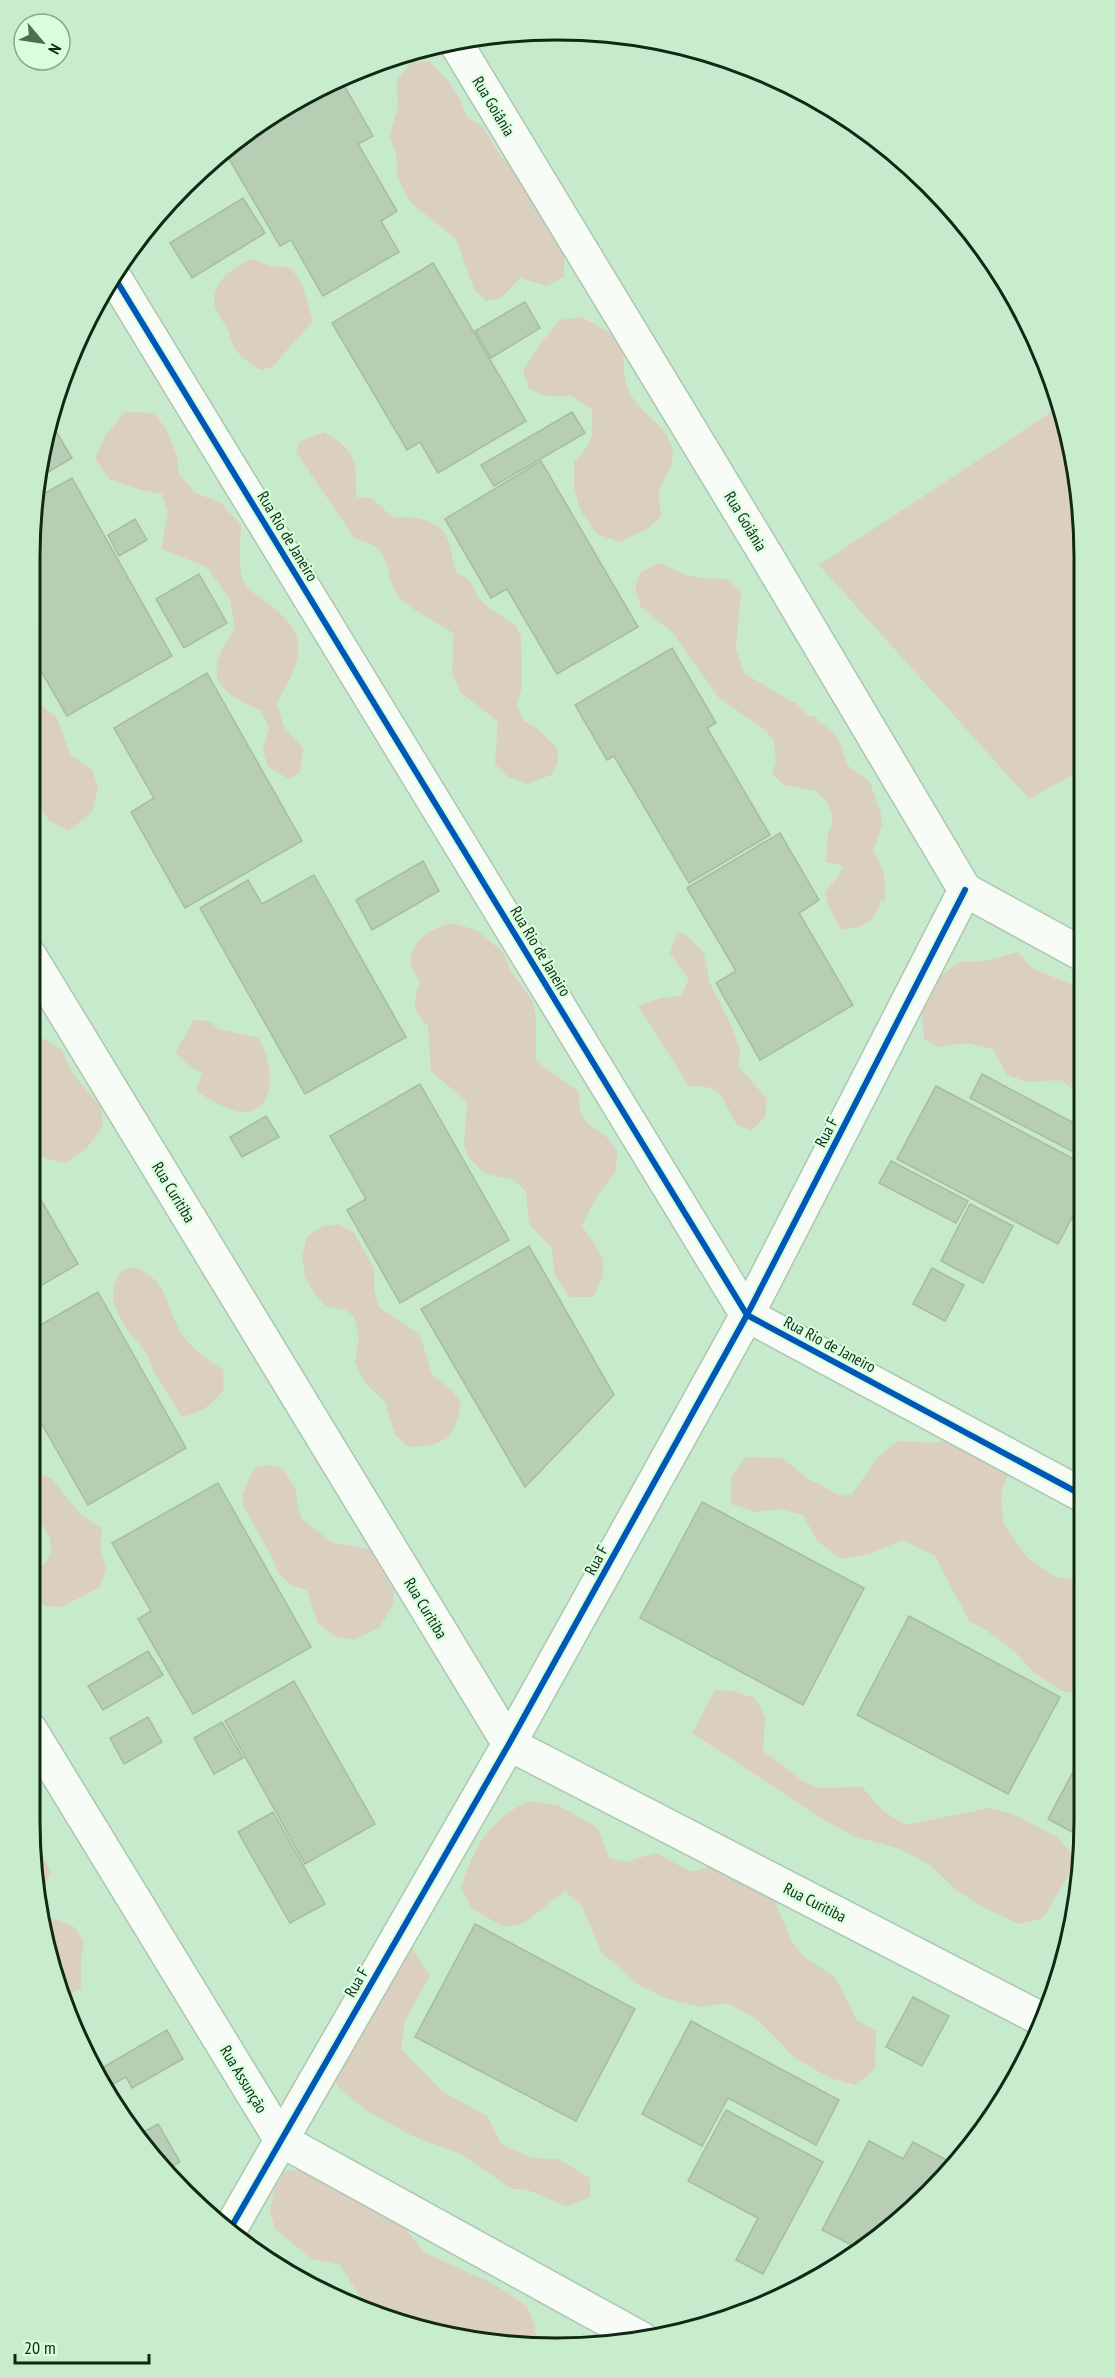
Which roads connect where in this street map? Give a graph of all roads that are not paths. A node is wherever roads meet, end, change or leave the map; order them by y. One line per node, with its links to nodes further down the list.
1 (460, 50): 3 (street, Rua Goiânia)
2 (119, 285): 6 (street, Rua Rio de Janeiro)
3 (965, 890): 4 (street); 6 (street, Rua F)
4 (1074, 950)
5 (40, 972): 8 (street, Rua Curitiba)
6 (747, 1314): 7 (street, Rua Rio de Janeiro); 8 (street, Rua F)
7 (1074, 1491)
8 (509, 1744): 10 (street, Rua Curitiba); 11 (street, Rua F)
9 (40, 1745): 11 (street, Rua Assunção)
10 (1036, 2016)
11 (281, 2140): 12 (street, Rua F); 13 (street, Rua Assunção)
12 (234, 2223)
13 (630, 2332)

